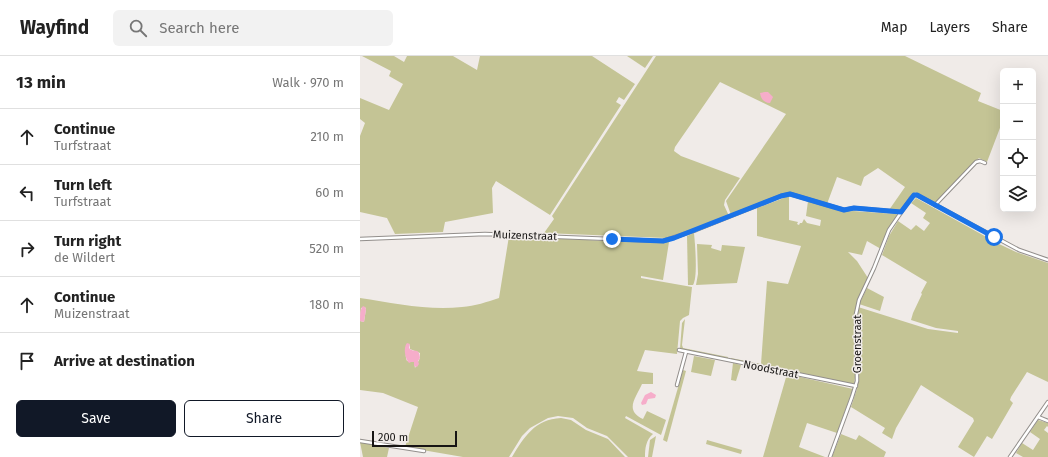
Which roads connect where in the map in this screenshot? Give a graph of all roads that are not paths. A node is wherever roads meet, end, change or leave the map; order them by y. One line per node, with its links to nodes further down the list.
1 (985, 163): 2 (street)
2 (935, 204): 3 (street, Groenstraat); 5 (street)
3 (901, 212): 4 (street, Muizenstraat); 9 (street, Groenstraat)
4 (360, 239)
5 (1048, 260)
6 (679, 350): 7 (street, Noodstraat)
7 (686, 352): 8 (street); 9 (street, Noodstraat)
8 (677, 385)
9 (856, 386): 15 (street, Groenstraat)
10 (1048, 402): 11 (street)
11 (1038, 417): 12 (street); 16 (street)
12 (1048, 421)
13 (360, 441): 14 (street)
14 (424, 451)
15 (830, 457)
16 (1010, 457)

